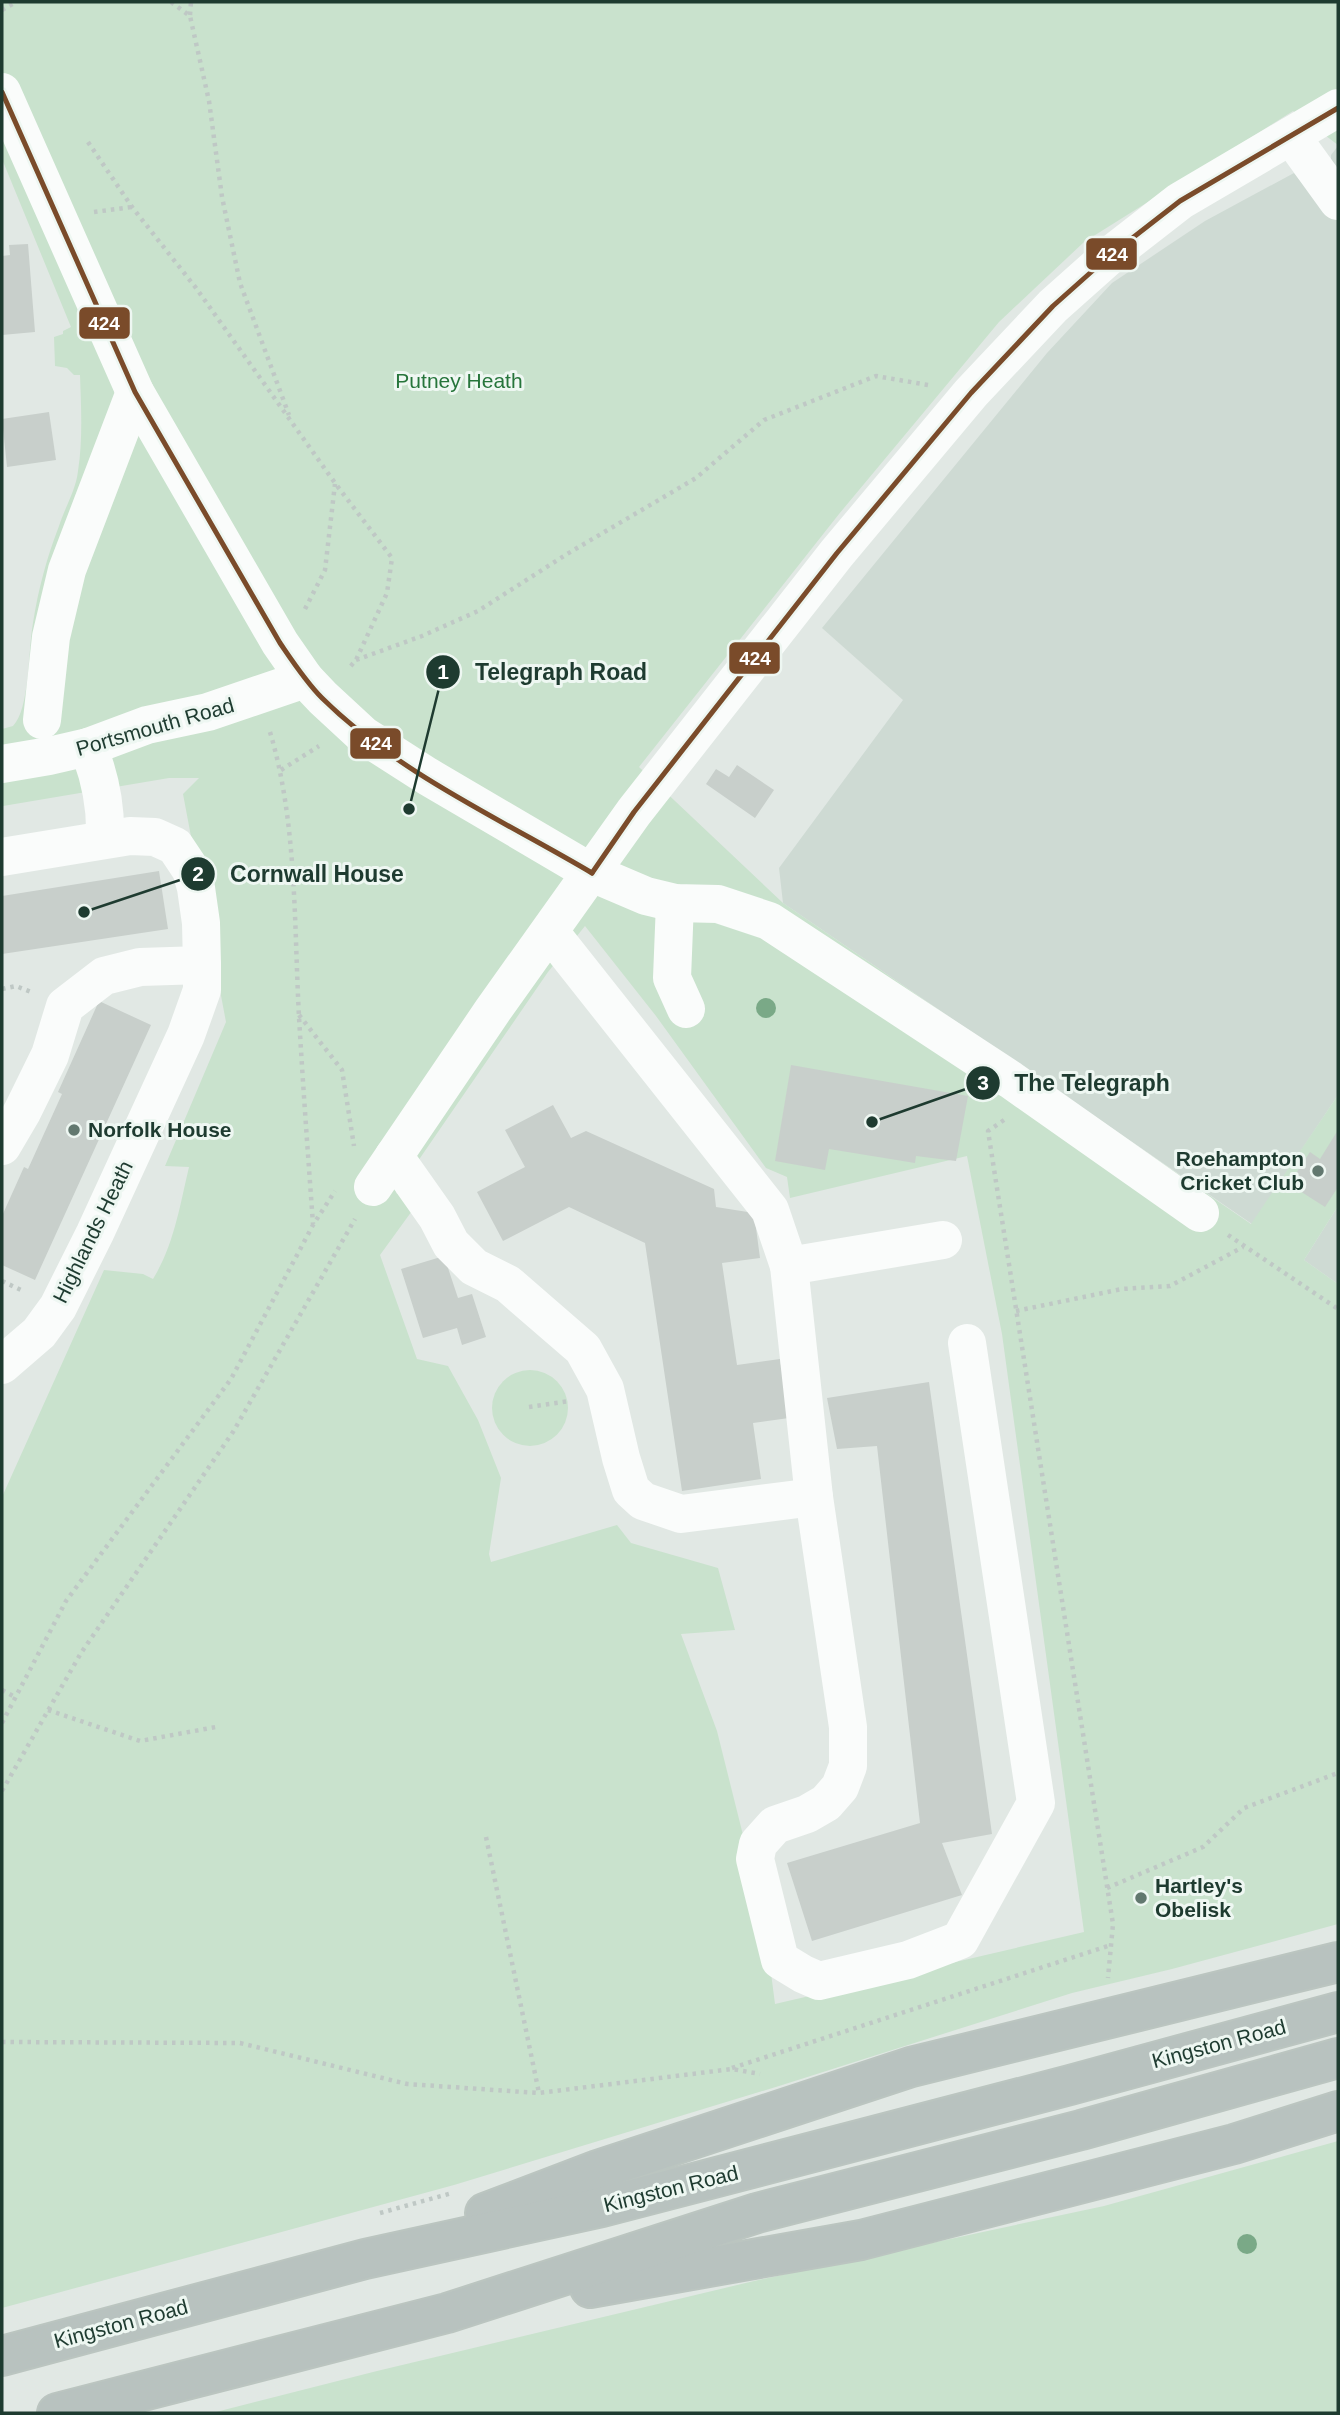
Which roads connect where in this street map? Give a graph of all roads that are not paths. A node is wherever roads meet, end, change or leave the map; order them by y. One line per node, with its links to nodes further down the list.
1 (2, 92): 5 (street)
2 (1338, 108): 3 (street)
3 (1291, 136): 4 (street); 12 (street)
4 (1338, 201)
5 (135, 392): 6 (street); 7 (street)
6 (314, 689): 8 (street, Portsmouth Road); 12 (street)
7 (42, 720)
8 (88, 747): 9 (street, Portsmouth Road); 10 (street)
9 (2, 764)
10 (105, 838): 11 (street, Highlands Heath); 15 (street, Highlands Heath)
11 (2, 857)
12 (592, 873): 13 (street); 14 (street)
13 (675, 902): 16 (street); 20 (street)
14 (550, 932): 18 (street); 22 (street)
15 (202, 965): 17 (street); 24 (street, Highlands Heath)
16 (686, 1009)
17 (2, 1146)
18 (394, 1156): 19 (street); 25 (street)
19 (357, 1184)
20 (1200, 1213)
21 (943, 1240): 22 (street)
22 (789, 1266): 25 (street)
23 (967, 1343): 25 (street)
24 (2, 1366)
25 (814, 1497)
26 (1338, 1962): 30 (highway)
27 (1338, 2012): 30 (highway, Kingston Road)
28 (1338, 2058): 31 (highway)
29 (1338, 2111): 31 (highway)
30 (365, 2259): 32 (highway, Kingston Road)
31 (447, 2313): 33 (highway)
32 (2, 2356)
33 (57, 2413)

